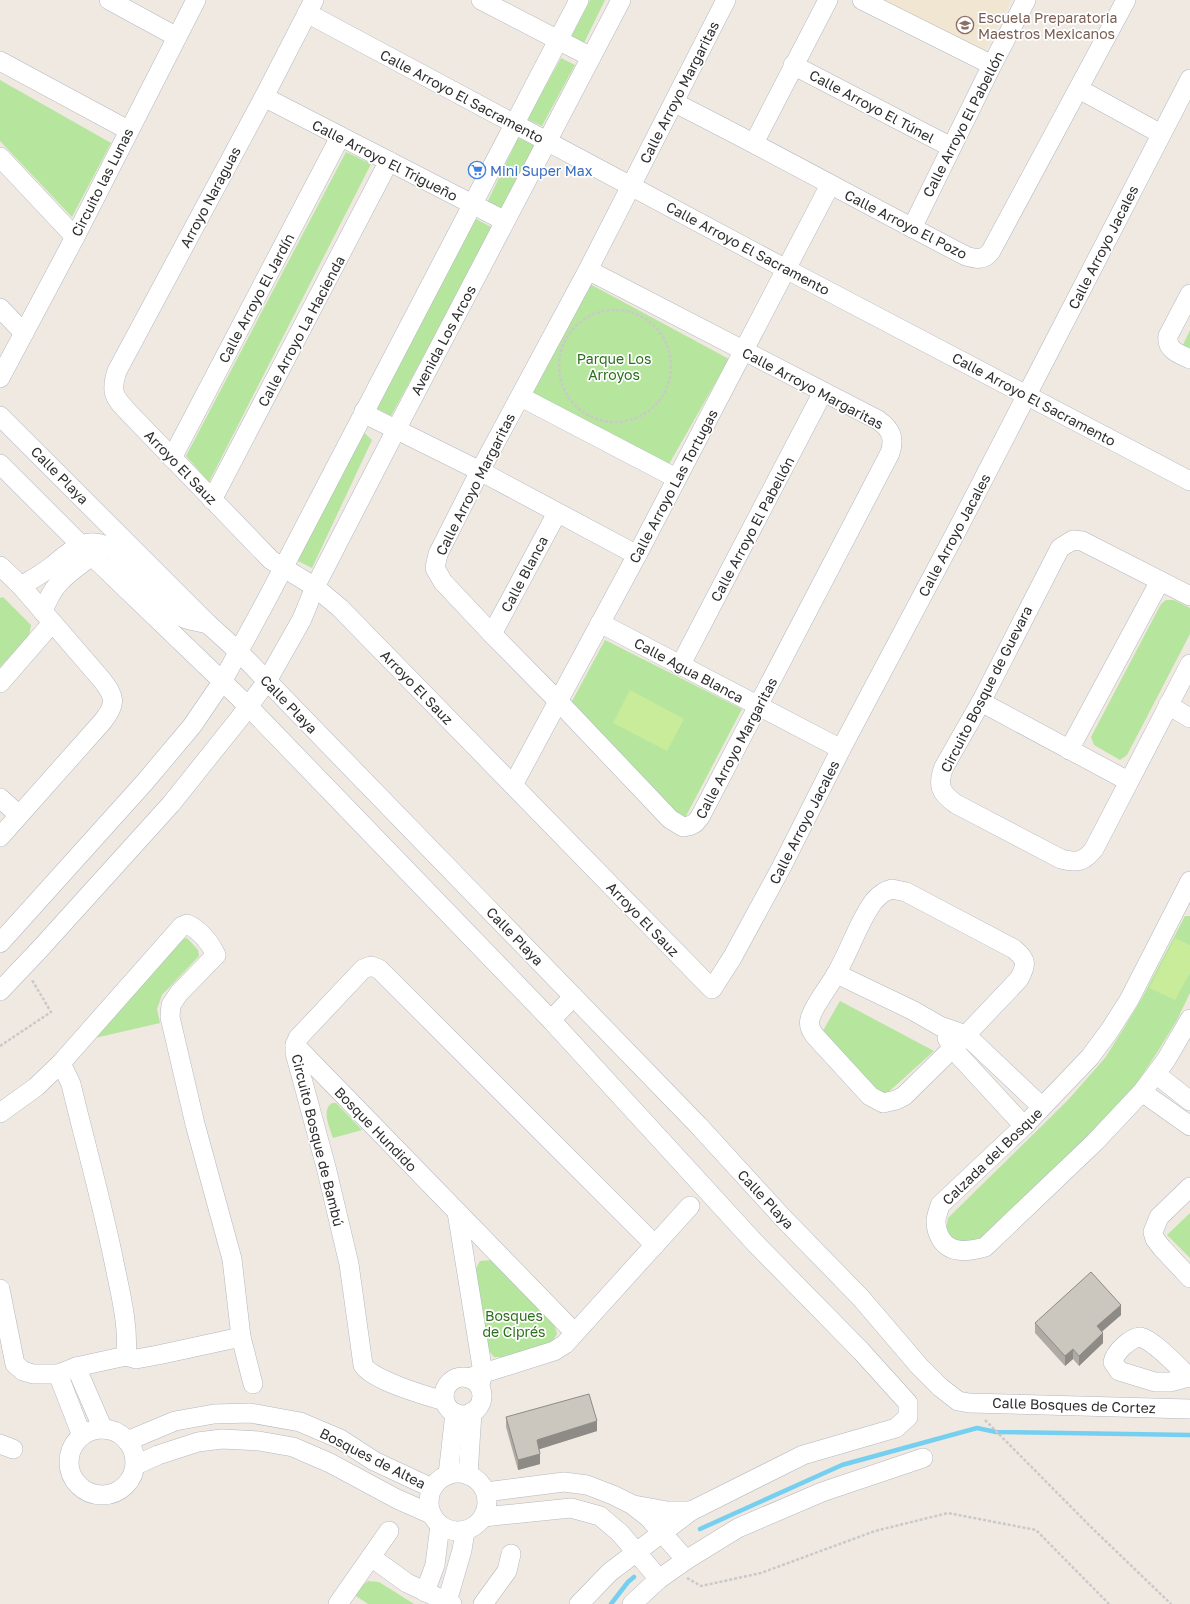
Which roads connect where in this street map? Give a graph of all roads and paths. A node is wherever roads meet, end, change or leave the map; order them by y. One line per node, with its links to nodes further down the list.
1 (109, 0): 12 (street)
2 (196, 0): 12 (street, Circuito las Lunas)
3 (480, 0): 13 (street)
4 (579, 0): 13 (street)
5 (621, 0): 14 (street, Avenida Los Arcos)
6 (726, 0): 21 (street, Calle Arroyo Margaritas)
7 (828, 0): 16 (street)
8 (862, 0): 17 (street)
9 (1026, 0): 17 (street, Calle Arroyo El Pabellón)
10 (1126, 0): 19 (street, Calle Arroyo El Pozo)
11 (310, 6): 20 (street, Arroyo Naraguas); 22 (street, Calle Arroyo El Sacramento)
12 (177, 37): 23 (street, Circuito las Lunas)
13 (558, 40): 14 (street); 22 (street)
14 (591, 57): 26 (street, Avenida Los Arcos)
15 (0, 61): 23 (street)
16 (793, 65): 27 (street); 28 (street, Calle Arroyo El Túnel)
17 (992, 65): 28 (street, Calle Arroyo El Pabellón)
18 (1190, 78): 24 (street, Calle Arroyo Jacales)
19 (1079, 89): 24 (street); 35 (street, Calle Arroyo El Pozo)
20 (264, 97): 25 (street, Calle Arroyo El Trigueño); 47 (street, Arroyo Naraguas)
21 (675, 103): 27 (street, Calle Arroyo El Pozo); 31 (street, Calle Arroyo Margaritas)
22 (514, 124): 26 (street, Calle Arroyo El Sacramento); 33 (street)
23 (128, 130): 36 (street, Circuito las Lunas)
24 (1161, 134): 48 (street, Calle Arroyo Jacales)
25 (340, 137): 30 (street, Calle Arroyo El Trigueño); 53 (street, Calle Arroyo El Jardín)
26 (547, 141): 31 (street, Calle Arroyo El Sacramento); 34 (street, Avenida Los Arcos)
27 (754, 142): 32 (street, Calle Arroyo El Pozo)
28 (951, 147): 35 (street, Calle Arroyo El Pabellón)
29 (0, 157): 36 (street)
30 (389, 161): 33 (street, Calle Arroyo El Trigueño); 58 (street, Calle Arroyo La Hacienda)
31 (632, 185): 37 (street, Calle Arroyo El Sacramento); 38 (street, Calle Arroyo Margaritas)
32 (830, 185): 35 (street, Calle Arroyo El Pozo); 37 (street, Calle Arroyo Las Tortugas)
33 (472, 204): 34 (street, Calle Arroyo El Trigueño); 50 (street)
34 (505, 222): 52 (street, Avenida Los Arcos)
35 (912, 228)
36 (75, 237): 41 (street, Circuito las Lunas)
37 (786, 269): 42 (street, Calle Arroyo Las Tortugas); 48 (street, Calle Arroyo El Sacramento)
38 (588, 270): 42 (street, Calle Arroyo Margaritas); 49 (street, Calle Arroyo Margaritas)
39 (1190, 294): 43 (street)
40 (0, 308): 41 (street)
41 (24, 333): 45 (street, Circuito las Lunas)
42 (744, 351): 46 (street, Calle Arroyo Margaritas); 56 (street, Calle Arroyo Las Tortugas)
43 (1190, 359)
44 (672, 372): 44 (path)
45 (0, 378)
46 (823, 392): 74 (street, Calle Arroyo El Pabellón); 83 (street, Calle Arroyo Margaritas)
47 (115, 395): 53 (street, Arroyo El Sauz)
48 (1027, 396): 57 (street, Calle Arroyo El Sacramento); 85 (street, Calle Arroyo Jacales)
49 (521, 397): 55 (street, Calle Arroyo Margaritas); 56 (street)
50 (364, 411): 52 (street); 62 (street)
51 (0, 416): 70 (street, Calle Playa)
52 (397, 428): 55 (street); 66 (street, Avenida Los Arcos)
53 (172, 458): 58 (street, Arroyo El Sauz)
54 (0, 464): 60 (street)
55 (480, 471): 59 (street); 71 (street, Calle Arroyo Margaritas)
56 (676, 478): 61 (street, Calle Arroyo Las Tortugas)
57 (1190, 481)
58 (212, 500): 62 (street, Arroyo El Sauz)
59 (557, 513): 61 (street); 71 (street, Calle Blanca)
60 (87, 551): 65 (street); 68 (street); 70 (street); 75 (street)
61 (637, 556): 69 (street, Calle Arroyo Las Tortugas)
62 (282, 567): 66 (street, Arroyo El Sauz); 72 (street)
63 (2, 571): 65 (street)
64 (1160, 581): 67 (street, Circuito Bosque de Guevara); 80 (street, Circuito Bosque de Guevara); 86 (street)
65 (20, 586): 68 (street)
66 (315, 587): 76 (street, Avenida Los Arcos); 88 (street, Arroyo El Sauz)
67 (1190, 596)
68 (48, 617): 77 (street); 90 (street)
69 (600, 623): 74 (street, Calle Agua Blanca); 79 (street, Calle Arroyo Las Tortugas)
70 (208, 624): 72 (street, Calle Playa)
71 (492, 634): 79 (street, Calle Arroyo Margaritas)
72 (239, 652): 75 (street); 76 (street, Calle Playa)
73 (1190, 664): 78 (street, Circuito Bosque de Guevara)
74 (680, 666): 83 (street, Calle Agua Blanca)
75 (222, 682): 82 (street); 93 (street)
76 (267, 682): 82 (street, Avenida Los Arcos); 98 (street, Calle Playa)
77 (0, 683)
78 (1184, 690): 81 (street, Circuito Bosque de Guevara)
79 (558, 701): 83 (street, Calle Arroyo Margaritas); 88 (street, Calle Arroyo Las Tortugas)
80 (981, 702): 86 (street); 87 (street, Circuito Bosque de Guevara)
81 (1168, 705): 84 (street); 87 (street, Circuito Bosque de Guevara)
82 (248, 706): 94 (street, Avenida Los Arcos); 100 (street)
83 (759, 706): 85 (street, Calle Agua Blanca)
84 (1190, 718)
85 (841, 749): 96 (street, Calle Arroyo Jacales)
86 (1069, 750): 87 (street)
87 (1128, 781)
88 (513, 785): 96 (street, Arroyo El Sauz)
89 (0, 798): 90 (street)
90 (19, 815): 91 (street)
91 (0, 837)
92 (1188, 890): 110 (street, Calzada del Bosque)
93 (0, 943)
94 (24, 967): 97 (street, Avenida Los Arcos); 104 (path)
95 (837, 974): 101 (street); 102 (street); 105 (street)
96 (712, 989)
97 (0, 991)
98 (573, 997): 100 (street); 128 (street, Calle Playa)
99 (1190, 1019): 107 (street, Calzada del Bosque)
100 (551, 1020): 143 (street)
101 (940, 1026): 102 (street); 105 (street)
102 (966, 1035): 105 (street); 110 (street)
103 (295, 1045): 116 (street, Bosque Hundido); 117 (street, Circuito Bosque de Bambú); 129 (street, Circuito Bosque de Bambú)
104 (0, 1046)
105 (953, 1049): 112 (street)
106 (61, 1063): 111 (street); 122 (street); 123 (street)
107 (1156, 1074): 108 (street, Calzada del Bosque); 109 (street)
108 (1142, 1092): 112 (street, Calzada del Bosque); 113 (street)
109 (1190, 1100)
110 (1042, 1107): 112 (street, Calzada del Bosque)
111 (0, 1113)
112 (1024, 1126)
113 (1190, 1126)
114 (1190, 1187): 118 (street)
115 (690, 1206): 117 (street)
116 (457, 1212): 121 (street, Bosque Hundido); 126 (street)
117 (655, 1245): 121 (street)
118 (1190, 1278)
119 (0, 1289): 120 (street)
120 (4, 1326): 125 (street)
121 (574, 1332): 126 (street)
122 (241, 1336): 123 (street); 127 (street)
123 (126, 1356): 124 (street)
124 (76, 1367): 125 (street); 131 (street)
125 (58, 1374): 132 (street)
126 (476, 1379): 129 (street); 129 (street)
127 (253, 1384)
128 (964, 1402): 130 (street, Calle Bosques de Cortez); 162 (path)
129 (455, 1404): 136 (street); 137 (street)
130 (1190, 1409)
131 (103, 1429): 132 (street); 133 (street)
132 (82, 1436): 135 (street)
133 (127, 1441): 135 (street); 139 (street, Bosques de Altea)
134 (923, 1458): 153 (street)
135 (136, 1465): 145 (street, Bosques de Altea)
136 (448, 1475): 137 (street); 139 (street)
137 (468, 1475): 140 (street)
138 (587, 1485): 140 (street); 141 (street); 142 (street)
139 (432, 1488): 145 (street)
140 (486, 1492): 144 (street)
141 (631, 1504): 143 (street); 149 (street)
142 (582, 1511): 144 (street); 146 (street)
143 (692, 1511): 149 (street)
144 (483, 1517): 148 (street)
145 (436, 1520): 148 (street); 155 (street)
146 (612, 1525): 150 (street); 154 (street)
147 (389, 1531): 152 (street)
148 (465, 1531): 156 (street)
149 (662, 1533): 150 (street); 153 (street)
150 (637, 1553): 153 (street); 154 (street)
151 (511, 1554): 158 (street)
152 (371, 1557): 155 (street); 157 (street)
153 (673, 1570): 160 (street); 161 (path)
154 (610, 1572): 159 (street)
155 (425, 1592): 156 (street)
156 (450, 1603)
157 (338, 1604)
158 (483, 1604)
159 (578, 1604)
160 (632, 1604)
161 (1109, 1604)
162 (1171, 1604)

